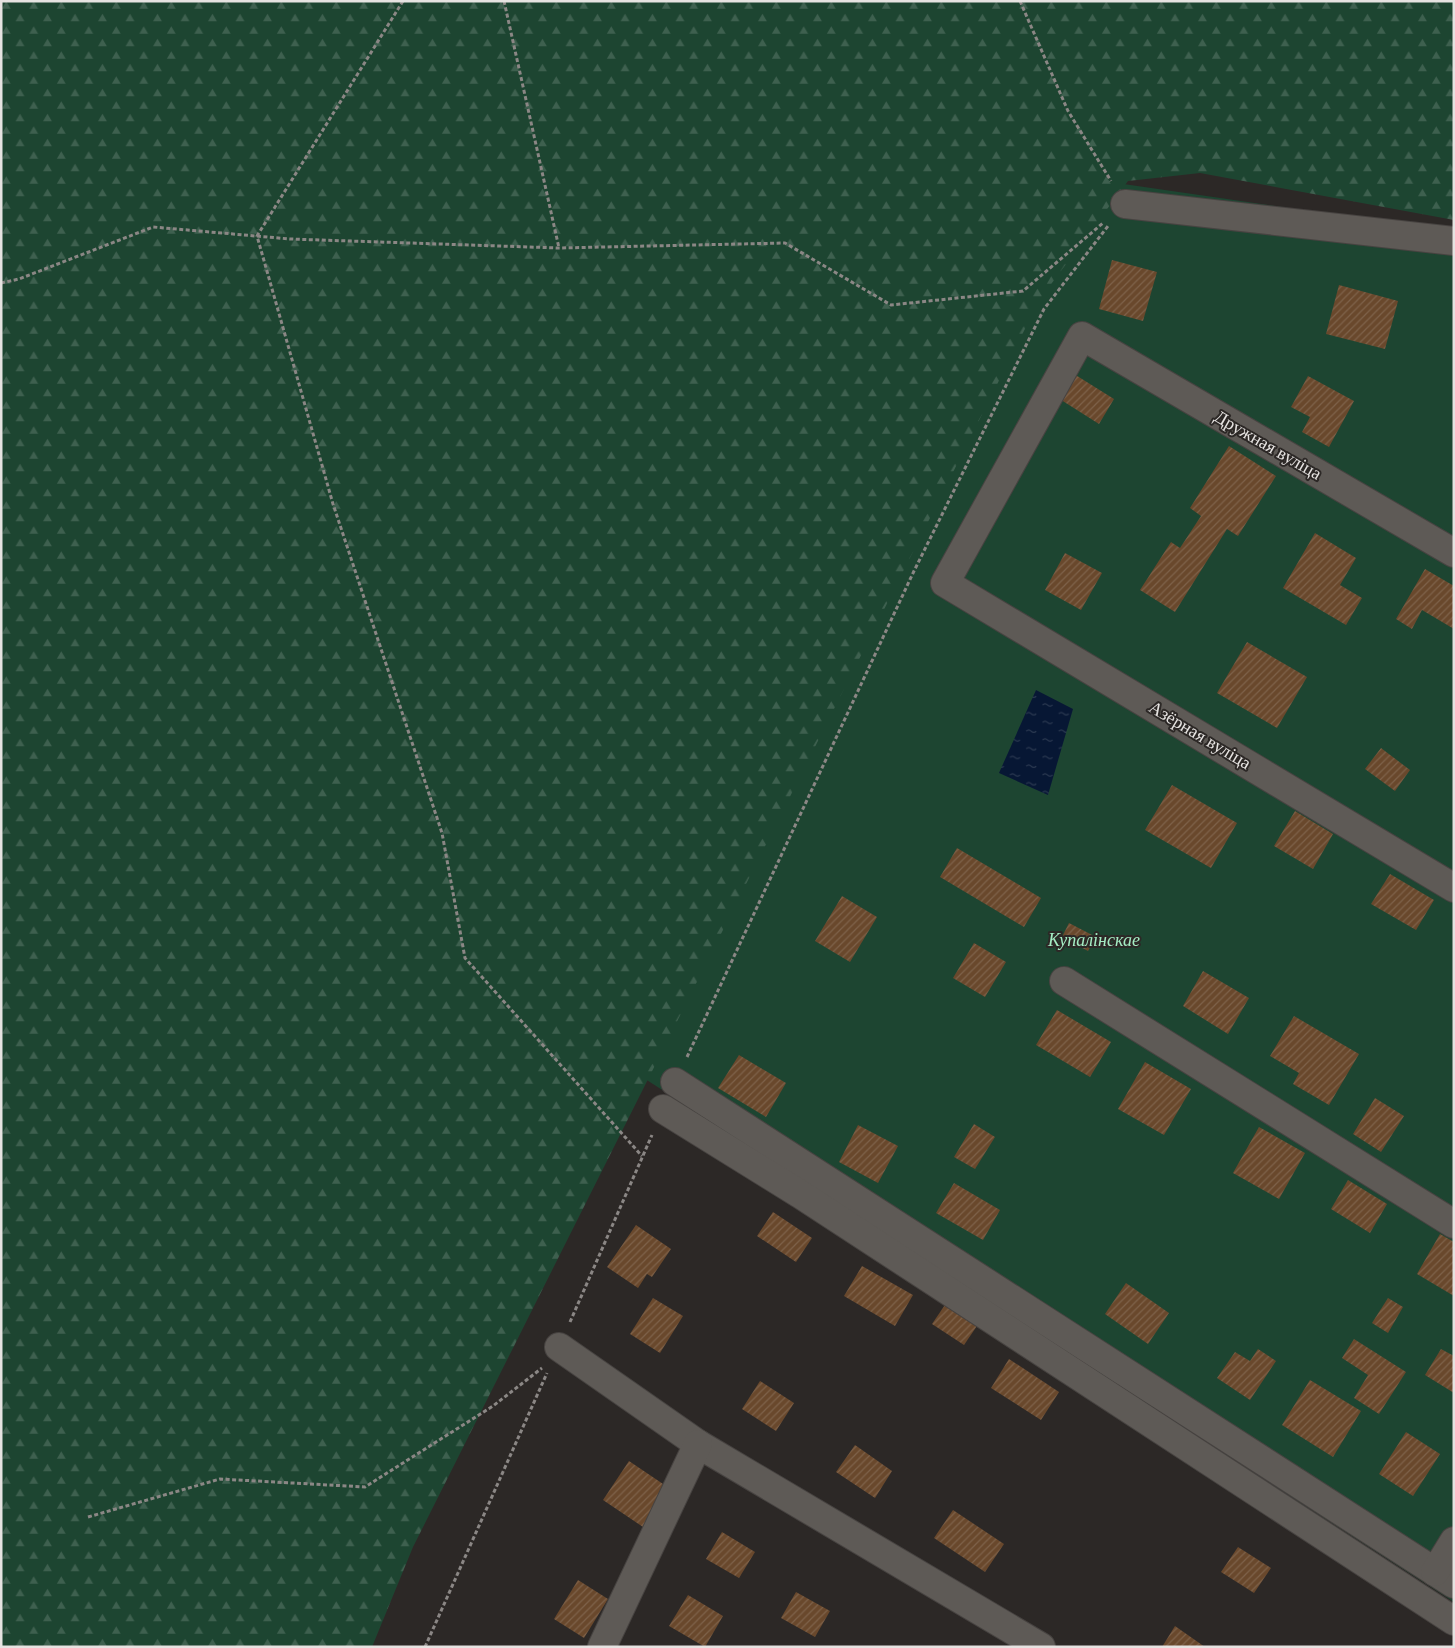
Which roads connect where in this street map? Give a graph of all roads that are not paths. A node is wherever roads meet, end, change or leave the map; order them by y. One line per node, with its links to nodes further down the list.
1 (1125, 204): 2 (street)
2 (1454, 241)
3 (1454, 553): 4 (street, Дружная вуліца)
4 (945, 583): 5 (street, Азёрная вуліца)
5 (1454, 888)
6 (1064, 981): 9 (street)
7 (675, 1082): 13 (street)
8 (663, 1109): 14 (street)
9 (1454, 1224)
10 (556, 1353): 11 (street)
11 (698, 1444): 15 (street); 16 (street)
12 (1454, 1541): 13 (street)
13 (1444, 1578)
14 (1454, 1621)
15 (1007, 1637): 17 (street)
16 (602, 1647)
17 (1041, 1647)

